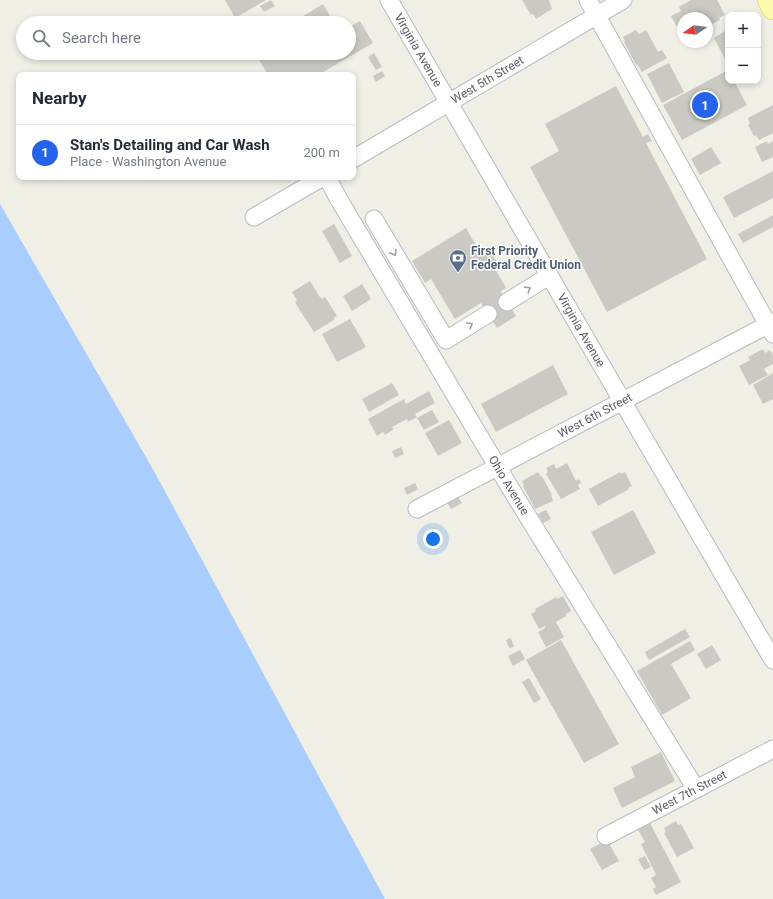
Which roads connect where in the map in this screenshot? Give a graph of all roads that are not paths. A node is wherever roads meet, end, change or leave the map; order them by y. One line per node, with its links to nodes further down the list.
1 (389, 0): 7 (street, Virginia Avenue)
2 (588, 0): 6 (street)
3 (623, 0): 6 (street, West 5th Street)
4 (769, 0): 5 (main road)
5 (773, 8)
6 (598, 15): 7 (street, West 5th Street); 16 (street)
7 (449, 103): 8 (street, West 5th Street); 13 (street, Virginia Avenue)
8 (356, 157)
9 (318, 180): 11 (street)
10 (329, 180): 18 (street, Ohio Avenue)
11 (254, 217)
12 (374, 219): 15 (street, one-way to 15)
13 (549, 276): 14 (street, one-way to 13); 17 (street, Virginia Avenue)
14 (508, 302)
15 (488, 314)
16 (771, 327): 17 (street, West 6th Street)
17 (621, 401): 18 (street, West 6th Street); 20 (street, Virginia Avenue)
18 (498, 466): 19 (street, West 6th Street); 22 (street, Ohio Avenue)
19 (417, 509)
20 (773, 660)
21 (773, 749): 22 (street, West 7th Street)
22 (696, 789): 23 (street, West 7th Street)
23 (606, 836)

